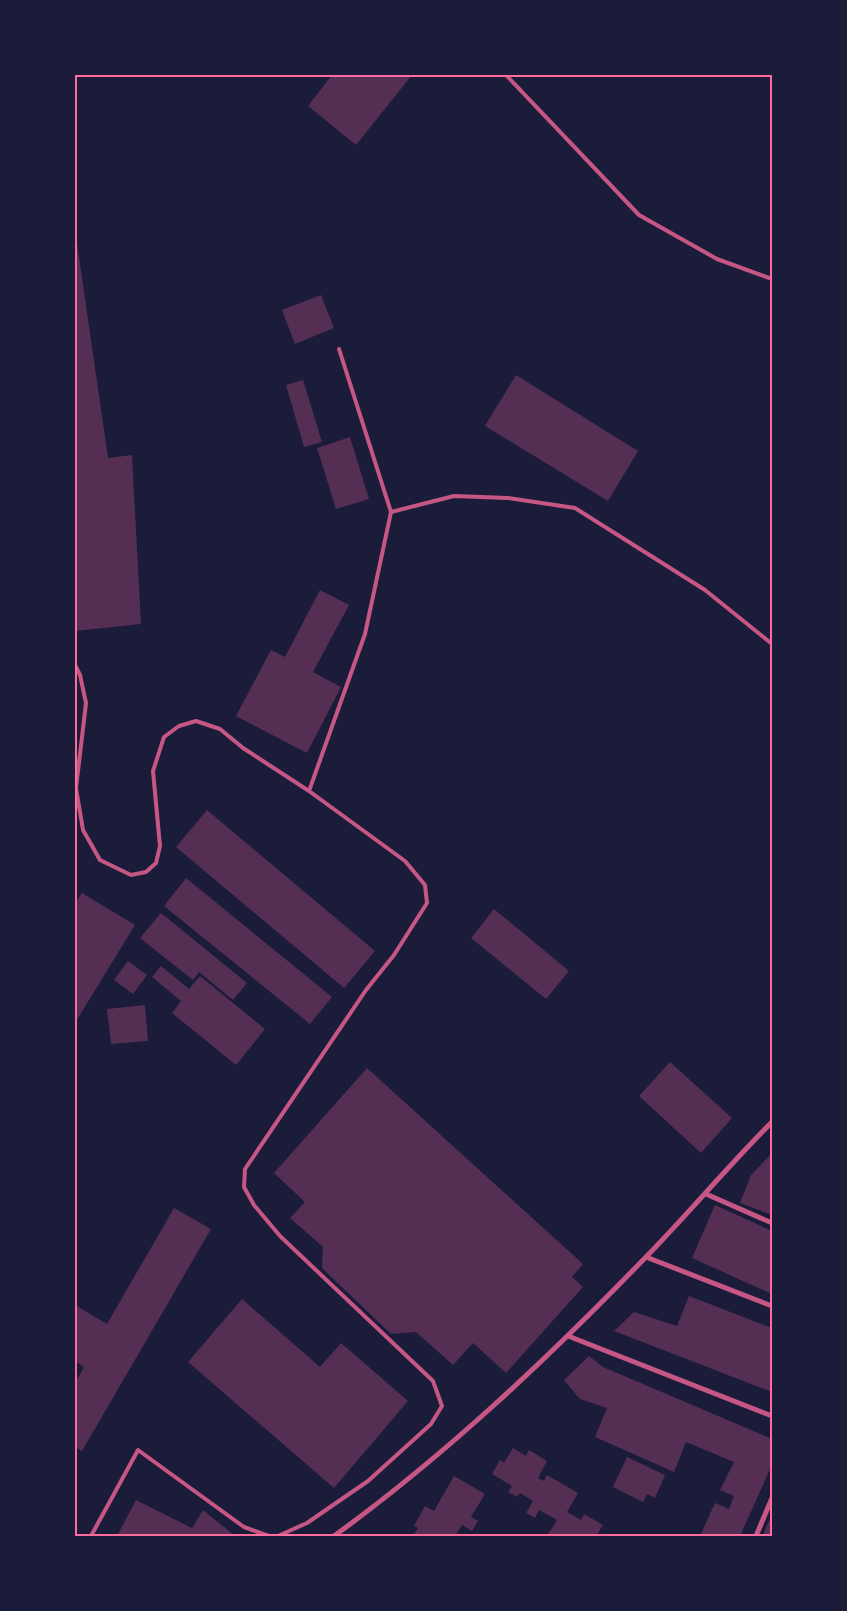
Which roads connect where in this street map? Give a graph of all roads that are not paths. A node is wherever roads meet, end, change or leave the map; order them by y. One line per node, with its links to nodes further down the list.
1 (506, 75): 2 (lane)
2 (772, 280)
3 (339, 349): 4 (lane)
4 (391, 512): 5 (lane); 7 (lane)
5 (772, 644)
6 (75, 665): 7 (lane)
7 (309, 791): 18 (lane)
8 (772, 1122): 9 (street)
9 (706, 1194): 10 (street); 11 (street)
10 (772, 1223)
11 (646, 1257): 12 (street); 13 (street)
12 (772, 1306)
13 (568, 1336): 14 (street); 19 (street)
14 (772, 1416)
15 (772, 1498): 20 (street)
16 (91, 1536): 17 (lane)
17 (269, 1536)
18 (278, 1536)
19 (334, 1536)
20 (756, 1536)

